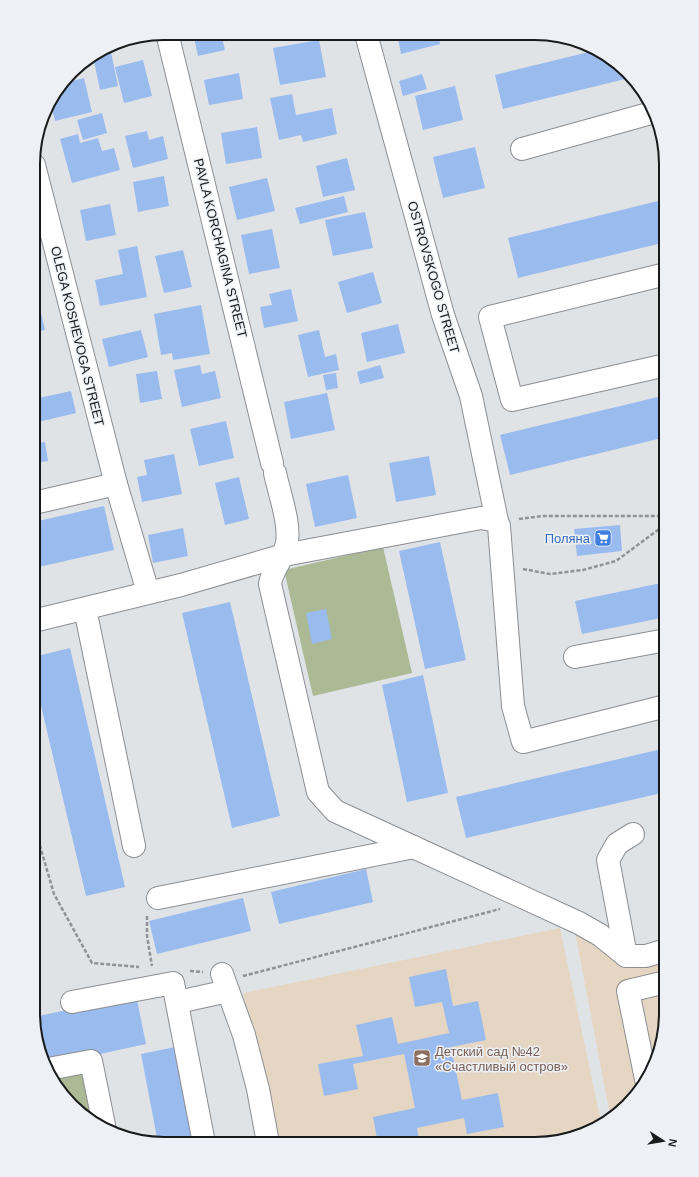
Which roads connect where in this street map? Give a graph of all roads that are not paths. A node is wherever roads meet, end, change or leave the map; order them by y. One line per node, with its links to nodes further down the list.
1 (169, 40): 11 (street, PAVLA KORCHAGINA STREET)
2 (368, 40): 10 (street, OSTROVSKOGO STREET)
3 (649, 114): 4 (street)
4 (522, 149)
5 (40, 188): 8 (street, OLEGA KOSHEVOGA STREET)
6 (659, 276): 7 (street)
7 (659, 367)
8 (116, 484): 9 (street); 12 (street, OLEGA KOSHEVOGA STREET)
9 (40, 502)
10 (497, 521): 11 (street); 17 (street, OSTROVSKOGO STREET)
11 (284, 555): 12 (street); 20 (street)
12 (148, 592): 13 (street)
13 (85, 609): 14 (street); 19 (street)
14 (40, 620)
15 (659, 641): 16 (street)
16 (575, 657)
17 (659, 708)
18 (633, 834): 23 (street)
19 (134, 846)
20 (414, 847): 21 (street); 23 (street)
21 (158, 898)
22 (659, 952): 23 (street)
23 (626, 956)
24 (659, 984): 28 (street)
25 (72, 1002): 26 (street)
26 (178, 1002): 30 (street); 31 (street)
27 (53, 1069): 29 (street)
28 (644, 1071)
29 (103, 1121)
30 (203, 1137)
31 (267, 1137)

